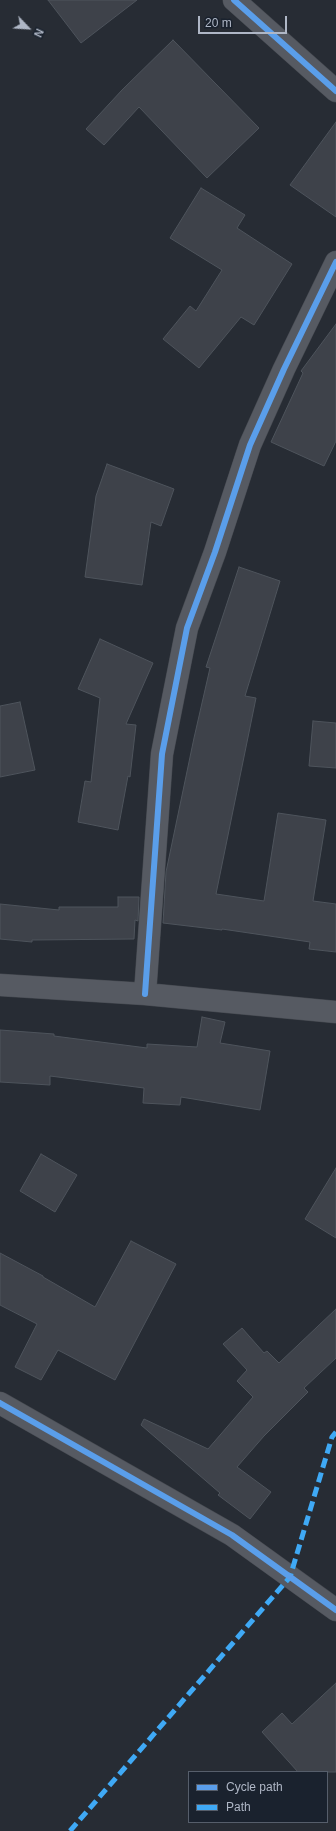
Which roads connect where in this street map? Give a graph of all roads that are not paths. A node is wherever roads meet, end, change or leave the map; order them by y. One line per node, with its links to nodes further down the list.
1 (234, 0): 2 (street)
2 (336, 90)
3 (336, 262): 5 (street)
4 (0, 985): 5 (street)
5 (145, 994): 6 (street)
6 (336, 1012)
7 (0, 1402): 8 (street)
8 (336, 1610)

